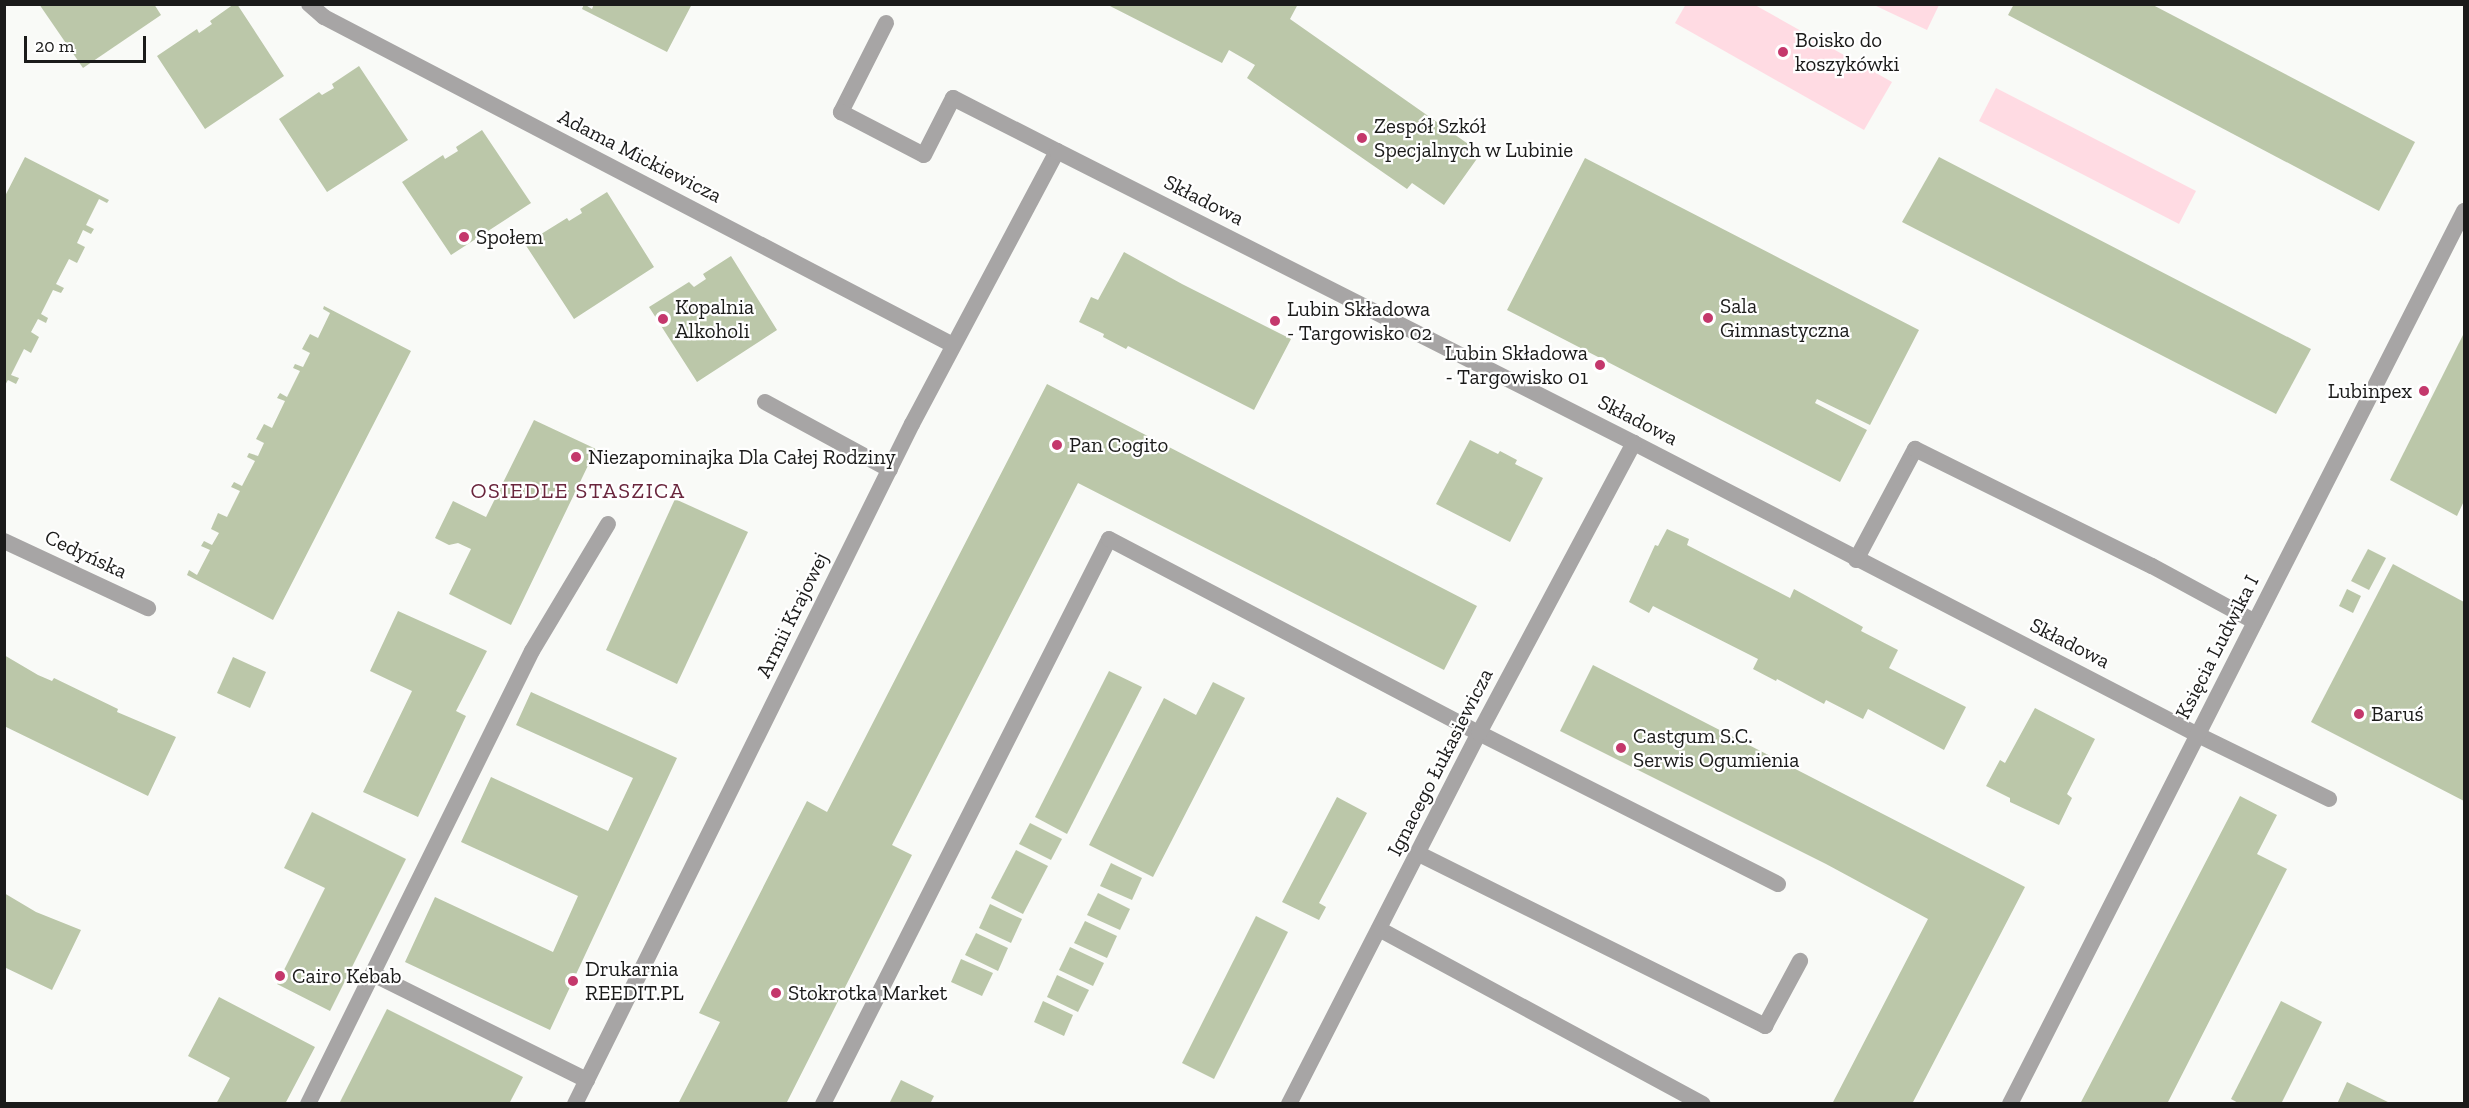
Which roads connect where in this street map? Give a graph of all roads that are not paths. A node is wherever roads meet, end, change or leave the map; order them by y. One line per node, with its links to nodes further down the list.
1 (309, 4): 5 (street, Adama Mickiewicza)
2 (886, 23): 3 (street, Składowa)
3 (1057, 151): 5 (street, Armii Krajowej); 7 (street, Składowa)
4 (2464, 211): 13 (street, Księcia Ludwika I)
5 (952, 345): 8 (street, Armii Krajowej)
6 (765, 402): 8 (street)
7 (1634, 443): 11 (street, Składowa); 14 (street, Ignacego Łukasiewicza)
8 (890, 470): 22 (street, Armii Krajowej)
9 (608, 525): 21 (street)
10 (4, 540): 12 (street, Cedyńska)
11 (1856, 560): 13 (street); 15 (street, Składowa)
12 (148, 608)
13 (2255, 622): 15 (street, Księcia Ludwika I)
14 (1479, 733): 17 (street, Ignacego Łukasiewicza); 18 (street); 25 (street)
15 (2196, 734): 16 (street, Składowa); 28 (street, Księcia Ludwika I)
16 (2329, 799)
17 (1417, 853): 19 (street, Ignacego Łukasiewicza); 20 (street)
18 (1778, 884)
19 (1379, 929): 26 (street, Ignacego Łukasiewicza); 27 (street)
20 (1800, 961)
21 (373, 974): 22 (street); 23 (street)
22 (587, 1080): 24 (street, Armii Krajowej)
23 (308, 1104)
24 (575, 1104)
25 (823, 1104)
26 (1289, 1104)
27 (1703, 1104)
28 (2010, 1104)

